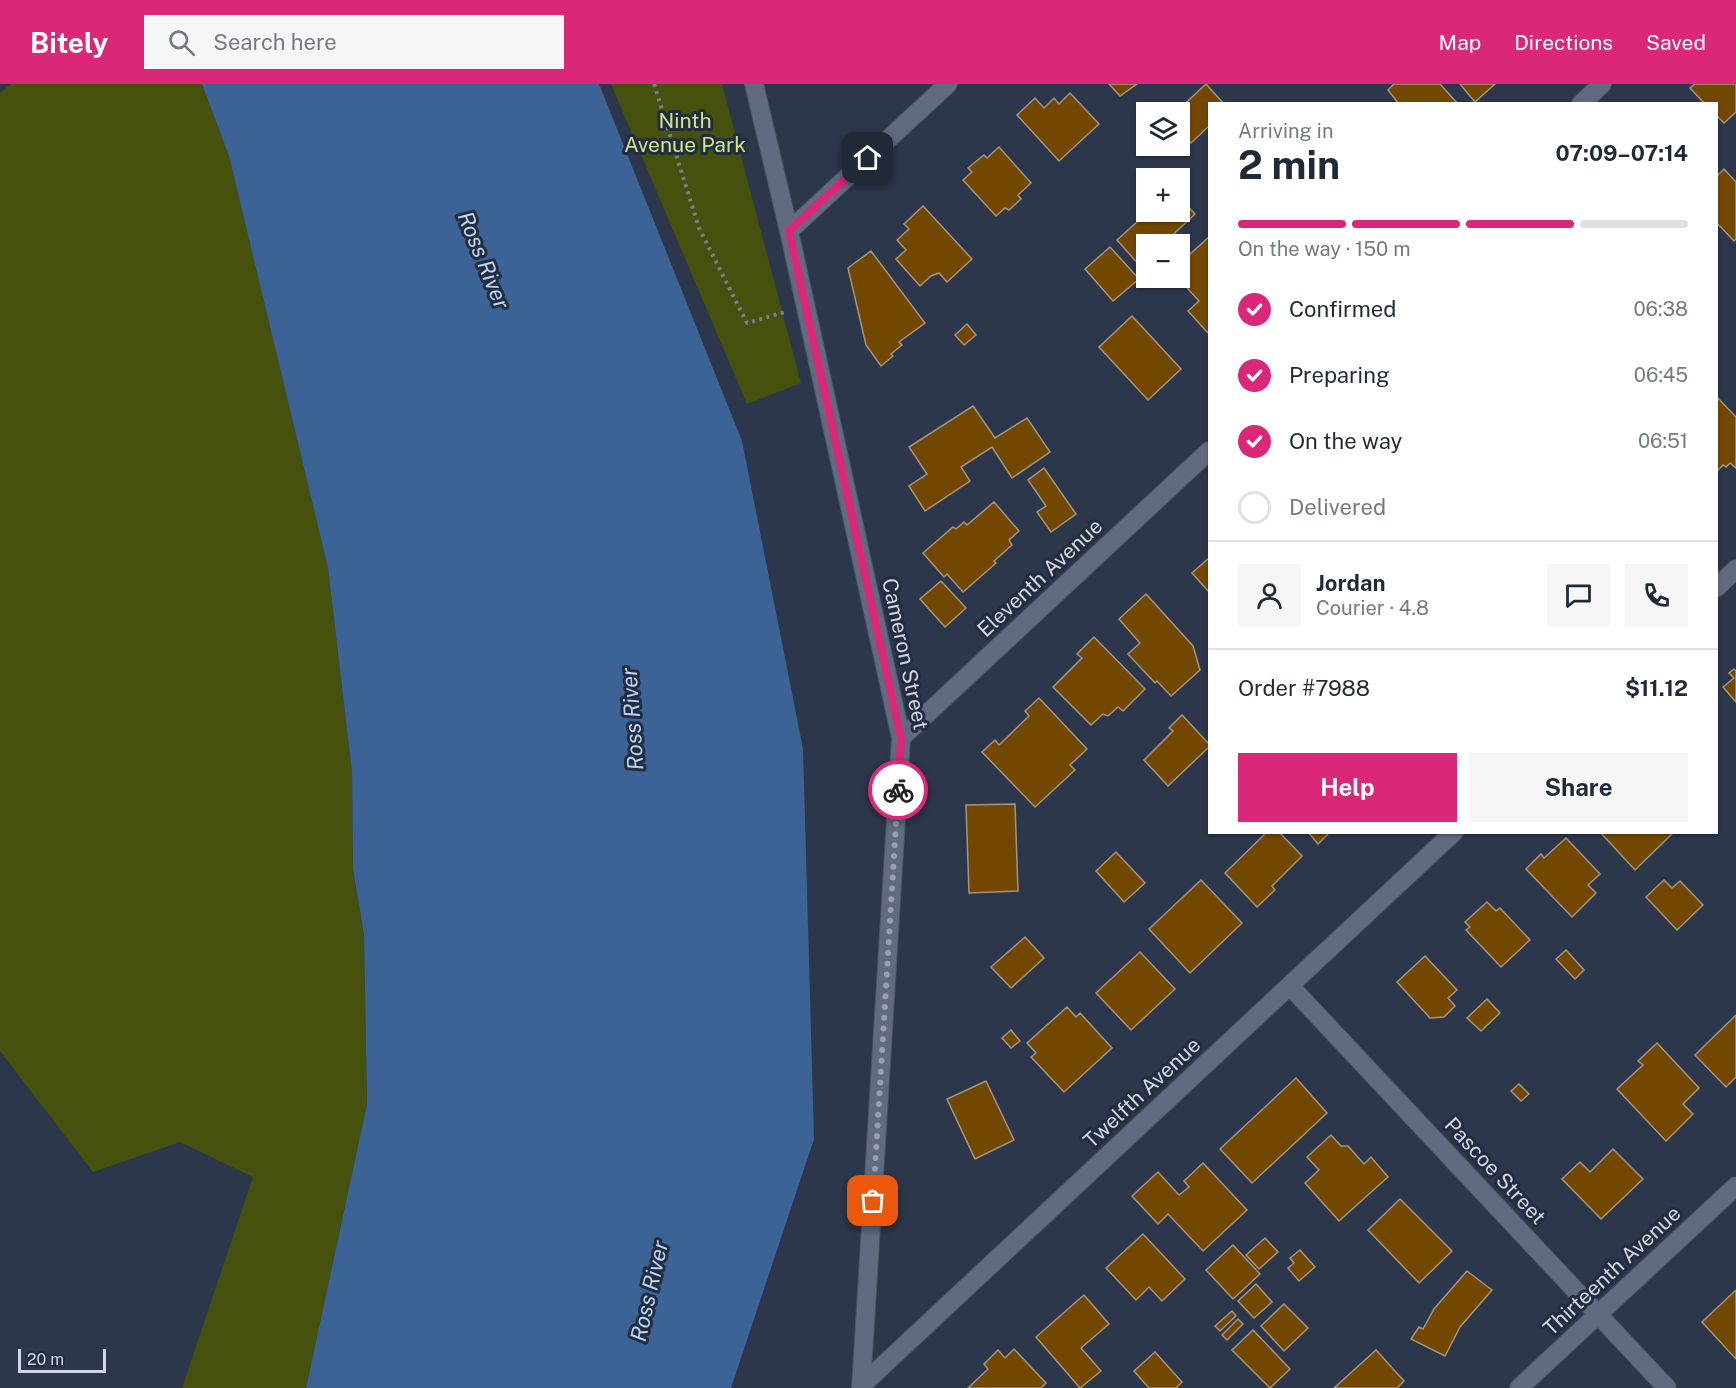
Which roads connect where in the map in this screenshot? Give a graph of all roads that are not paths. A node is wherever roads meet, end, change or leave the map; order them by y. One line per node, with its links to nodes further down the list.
1 (754, 84): 5 (street, Cameron Street)
2 (948, 84): 5 (street)
3 (1602, 84): 4 (street)
4 (1583, 102)
5 (789, 231): 9 (street, Cameron Street)
6 (1208, 452): 9 (street, Eleventh Avenue)
7 (1736, 569): 8 (street)
8 (1718, 586)
9 (901, 738): 14 (street, Cameron Street)
10 (1452, 834): 11 (street, Twelfth Avenue)
11 (1290, 986): 13 (street, Pascoe Street); 14 (street, Twelfth Avenue)
12 (1736, 1186): 13 (street, Thirteenth Avenue)
13 (1599, 1315): 15 (street, Thirteenth Avenue); 16 (street, Pascoe Street)
14 (861, 1387)
15 (1519, 1388)
16 (1667, 1388)

